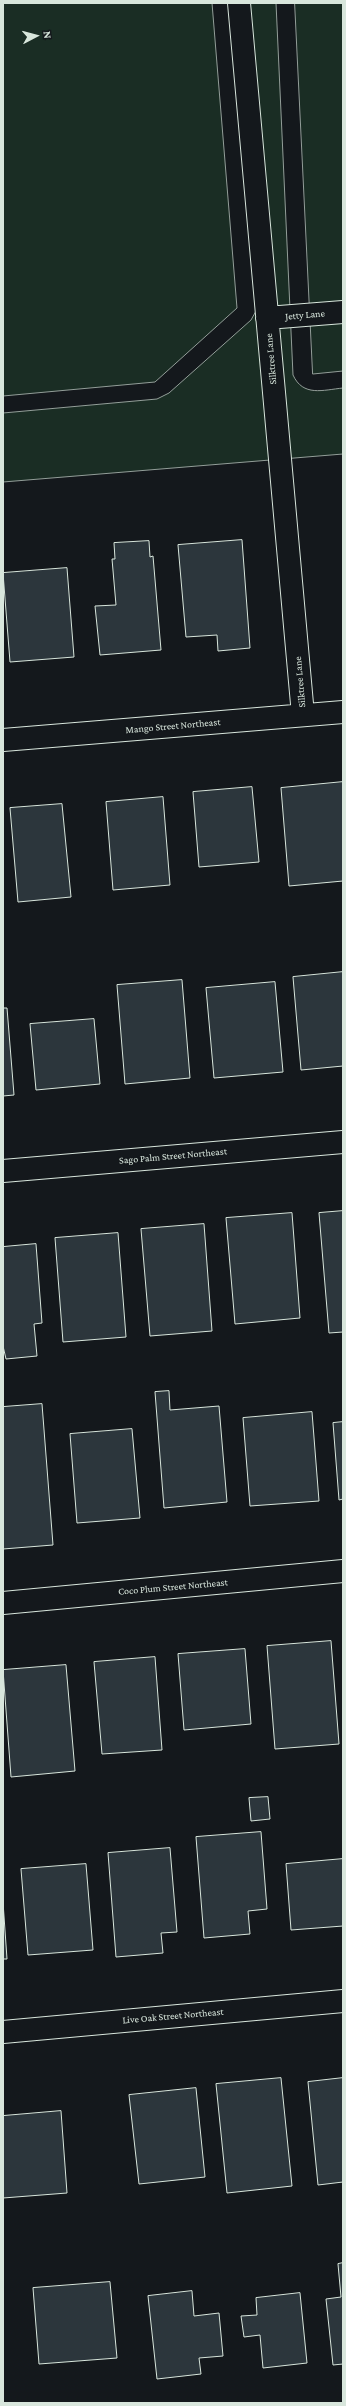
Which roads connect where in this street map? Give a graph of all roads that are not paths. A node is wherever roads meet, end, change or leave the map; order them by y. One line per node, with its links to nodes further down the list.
1 (240, 3): 3 (street, Silktree Lane)
2 (343, 312): 3 (street, Jetty Lane)
3 (267, 318): 5 (street, Silktree Lane)
4 (343, 712): 5 (street, Mango Street Northeast)
5 (303, 716): 6 (street, Mango Street Northeast)
6 (3, 740)
7 (343, 1142): 8 (street, Sago Palm Street Northeast)
8 (3, 1171)
9 (343, 1571): 10 (street, Coco Plum Street Northeast)
10 (3, 1602)
11 (343, 2000): 12 (street, Live Oak Street Northeast)
12 (3, 2032)

